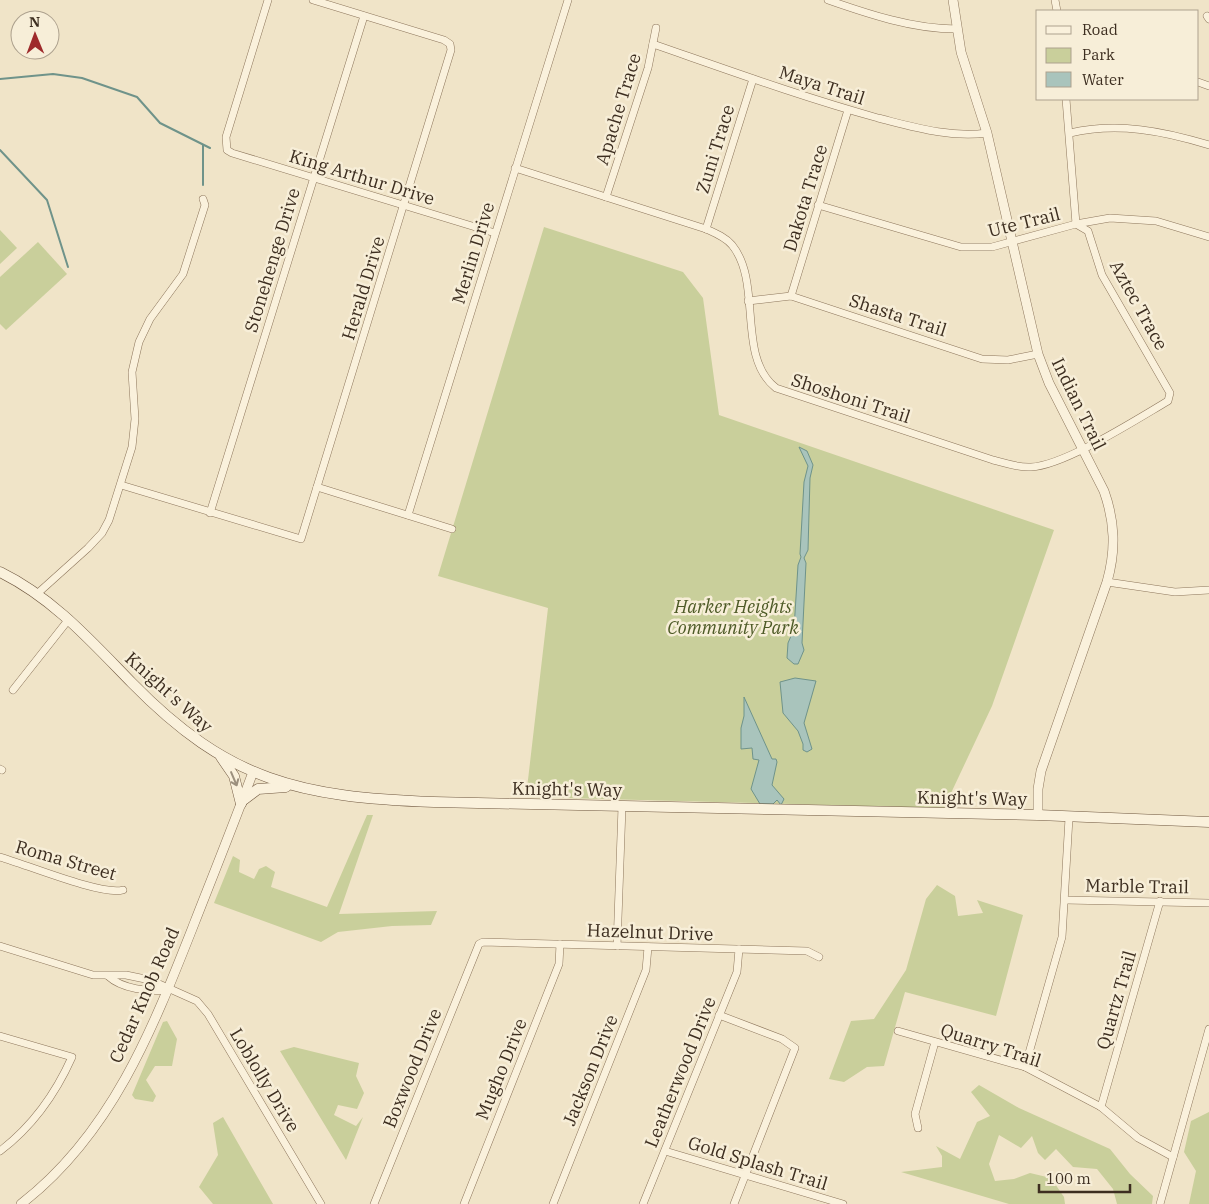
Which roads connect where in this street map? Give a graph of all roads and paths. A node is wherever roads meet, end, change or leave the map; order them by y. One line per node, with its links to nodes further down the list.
1 (268, 0): 18 (street, King Arthur Drive)
2 (312, 0): 7 (street)
3 (568, 0): 17 (street, Merlin Drive)
4 (828, 0): 6 (street)
5 (953, 0): 9 (street, Indian Trail)
6 (844, 3): 9 (street)
7 (364, 16): 18 (street, Stonehenge Drive); 21 (street, Herald Drive)
8 (656, 28): 10 (street, Apache Trace)
9 (956, 29): 14 (street, Indian Trail)
10 (653, 44): 11 (street, Maya Trail); 19 (street, Apache Trace)
11 (753, 78): 13 (street, Maya Trail); 24 (street, Zuni Trace)
12 (1066, 100): 15 (street)
13 (848, 110): 14 (street, Maya Trail); 22 (street, Dakota Trace)
14 (987, 133): 27 (street, Indian Trail)
15 (1070, 133): 16 (street); 23 (street)
16 (1209, 145)
17 (515, 168): 19 (street, Shoshoni Trail); 25 (street, Merlin Drive)
18 (314, 178): 21 (street, King Arthur Drive); 34 (street, Stonehenge Drive)
19 (606, 198): 24 (street, Shoshoni Trail)
20 (203, 200): 32 (street)
21 (404, 205): 25 (street, King Arthur Drive); 33 (street, Herald Drive)
22 (818, 205): 27 (street, Ute Trail); 28 (street, Dakota Trace)
23 (1076, 224): 26 (street, Ute Trail); 27 (street, Ute Trail); 31 (street, Aztec Trace)
24 (706, 229): 29 (street, Shoshoni Trail)
25 (495, 233): 35 (street, Merlin Drive)
26 (1209, 238)
27 (1014, 242): 30 (street, Indian Trail)
28 (791, 296): 29 (street, Shasta Trail); 30 (street, Shasta Trail)
29 (748, 301): 31 (street, Shoshoni Trail)
30 (1038, 354): 31 (street, Indian Trail)
31 (1082, 448): 38 (street, Indian Trail)
32 (121, 485): 34 (street); 40 (street)
33 (317, 488): 34 (street, Herald Drive); 35 (street)
34 (210, 513)
35 (408, 515): 36 (street)
36 (452, 529)
37 (0, 572): 40 (main road, Knight's Way)
38 (1107, 582): 39 (street); 48 (street, Indian Trail)
39 (1209, 590)
40 (38, 593): 41 (main road, Knight's Way)
41 (68, 619): 42 (street); 43 (main road, Knight's Way)
42 (13, 690)
43 (220, 756): 44 (main road, Knight's Way); 46 (main road, one-way to 46)
44 (253, 772): 45 (main road, Knight's Way); 46 (street, Cedar Knob Road)
45 (294, 787): 46 (main road); 47 (main road, Knight's Way)
46 (241, 803): 63 (street, Cedar Knob Road)
47 (622, 807): 48 (main road, Knight's Way); 59 (street)
48 (1038, 815): 49 (main road, Knight's Way)
49 (1069, 818): 50 (main road, Knight's Way); 53 (street)
50 (1209, 822)
51 (0, 856): 52 (street, Roma Street)
52 (123, 890)
53 (1065, 900): 54 (street, Marble Trail); 69 (street)
54 (1160, 902): 55 (street, Marble Trail); 70 (street, Quartz Trail)
55 (1209, 903)
56 (479, 944): 57 (street, Hazelnut Drive); 79 (street, Boxwood Drive)
57 (560, 944): 59 (street, Hazelnut Drive); 80 (street, Mugho Drive)
58 (0, 946): 63 (street, Loblolly Drive)
59 (616, 946): 60 (street, Hazelnut Drive)
60 (648, 947): 61 (street, Hazelnut Drive); 81 (street, Jackson Drive)
61 (739, 949): 62 (street, Hazelnut Drive); 64 (street, Leatherwood Drive)
62 (819, 957)
63 (168, 990): 77 (street, Cedar Knob Road); 78 (street, Loblolly Drive)
64 (719, 1015): 73 (street, Leatherwood Drive); 75 (street)
65 (1209, 1029): 74 (street)
66 (898, 1031): 68 (street, Quarry Trail)
67 (0, 1036): 72 (street)
68 (935, 1042): 69 (street, Quarry Trail); 71 (street)
69 (1025, 1067): 70 (street, Quarry Trail)
70 (1101, 1107): 74 (street, Quarry Trail)
71 (918, 1128)
72 (0, 1151)
73 (665, 1151): 75 (street, Gold Splash Trail); 82 (street, Leatherwood Drive)
74 (1173, 1157): 85 (street)
75 (746, 1175): 76 (street, Gold Splash Trail); 83 (street)
76 (824, 1201): 84 (street, Gold Splash Trail)
77 (21, 1204)
78 (321, 1204)
79 (374, 1204)
80 (464, 1204)
81 (553, 1204)
82 (643, 1204)
83 (734, 1204)
84 (843, 1204)
85 (1160, 1204)

